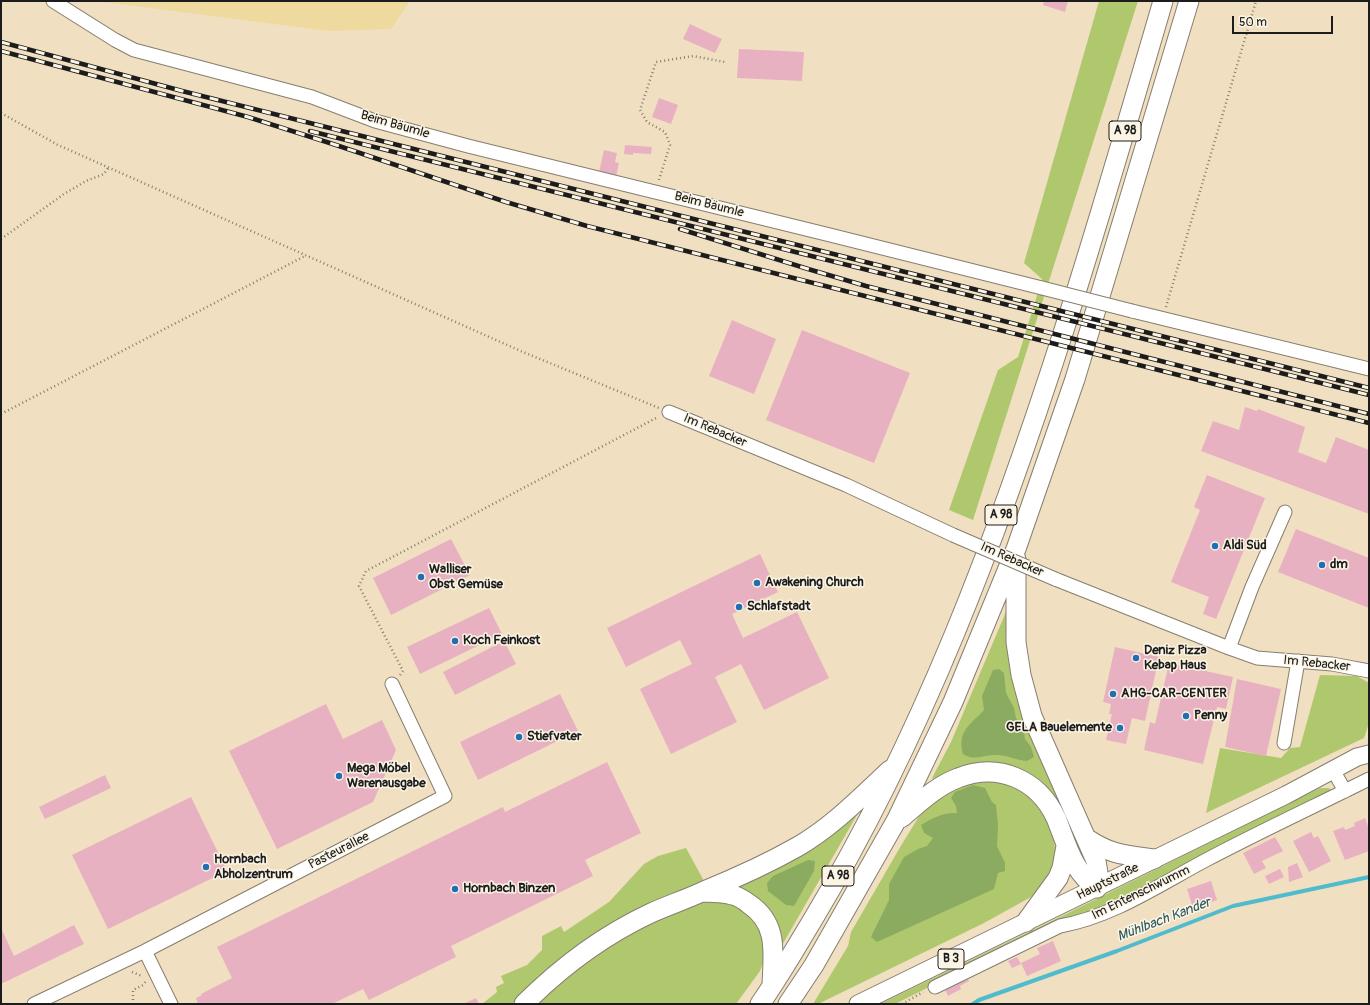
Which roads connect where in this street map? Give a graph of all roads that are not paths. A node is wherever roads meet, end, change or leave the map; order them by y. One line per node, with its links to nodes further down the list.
1 (53, 1): 4 (street, Beim Bäumle, bridge)
2 (1163, 1): 15 (highway, A 98)
3 (1189, 1): 7 (highway, A 98)
4 (1369, 369)
5 (669, 412): 8 (street, Im Rebacker, bridge)
6 (1285, 512): 8 (street)
7 (1016, 548): 19 (highway, A 98); 20 (highway)
8 (1228, 648): 9 (street, Im Rebacker)
9 (1298, 661): 10 (street, Im Rebacker); 12 (street)
10 (1368, 671)
11 (392, 684): 26 (street, Pasteurallee)
12 (1284, 743)
13 (1369, 743): 14 (main road, Hauptstraße / B 3)
14 (1363, 755): 16 (main road, Hauptstraße / B 3)
15 (898, 762): 24 (highway); 27 (highway, A 98)
16 (1333, 770): 18 (street); 22 (main road, Hauptstraße / B 3)
17 (1369, 779): 18 (street, Im Entenschwumm)
18 (1345, 791): 28 (street, Im Entenschwumm)
19 (896, 821): 21 (highway); 33 (highway, A 98)
20 (1086, 838): 22 (highway); 23 (highway)
21 (1066, 846): 23 (highway); 25 (highway)
22 (1154, 859): 23 (main road, Hauptstraße / B 3)
23 (1097, 888): 25 (main road, Hauptstraße / B 3)
24 (704, 892): 27 (highway); 31 (highway)
25 (1026, 922): 34 (main road, Hauptstraße / B 3)
26 (145, 951): 29 (street, Pasteurallee); 30 (street)
27 (772, 987): 32 (highway, A 98)
28 (934, 987)
29 (34, 1004)
30 (171, 1004)
31 (524, 1004)
32 (760, 1004)
33 (788, 1004)
34 (858, 1004)

